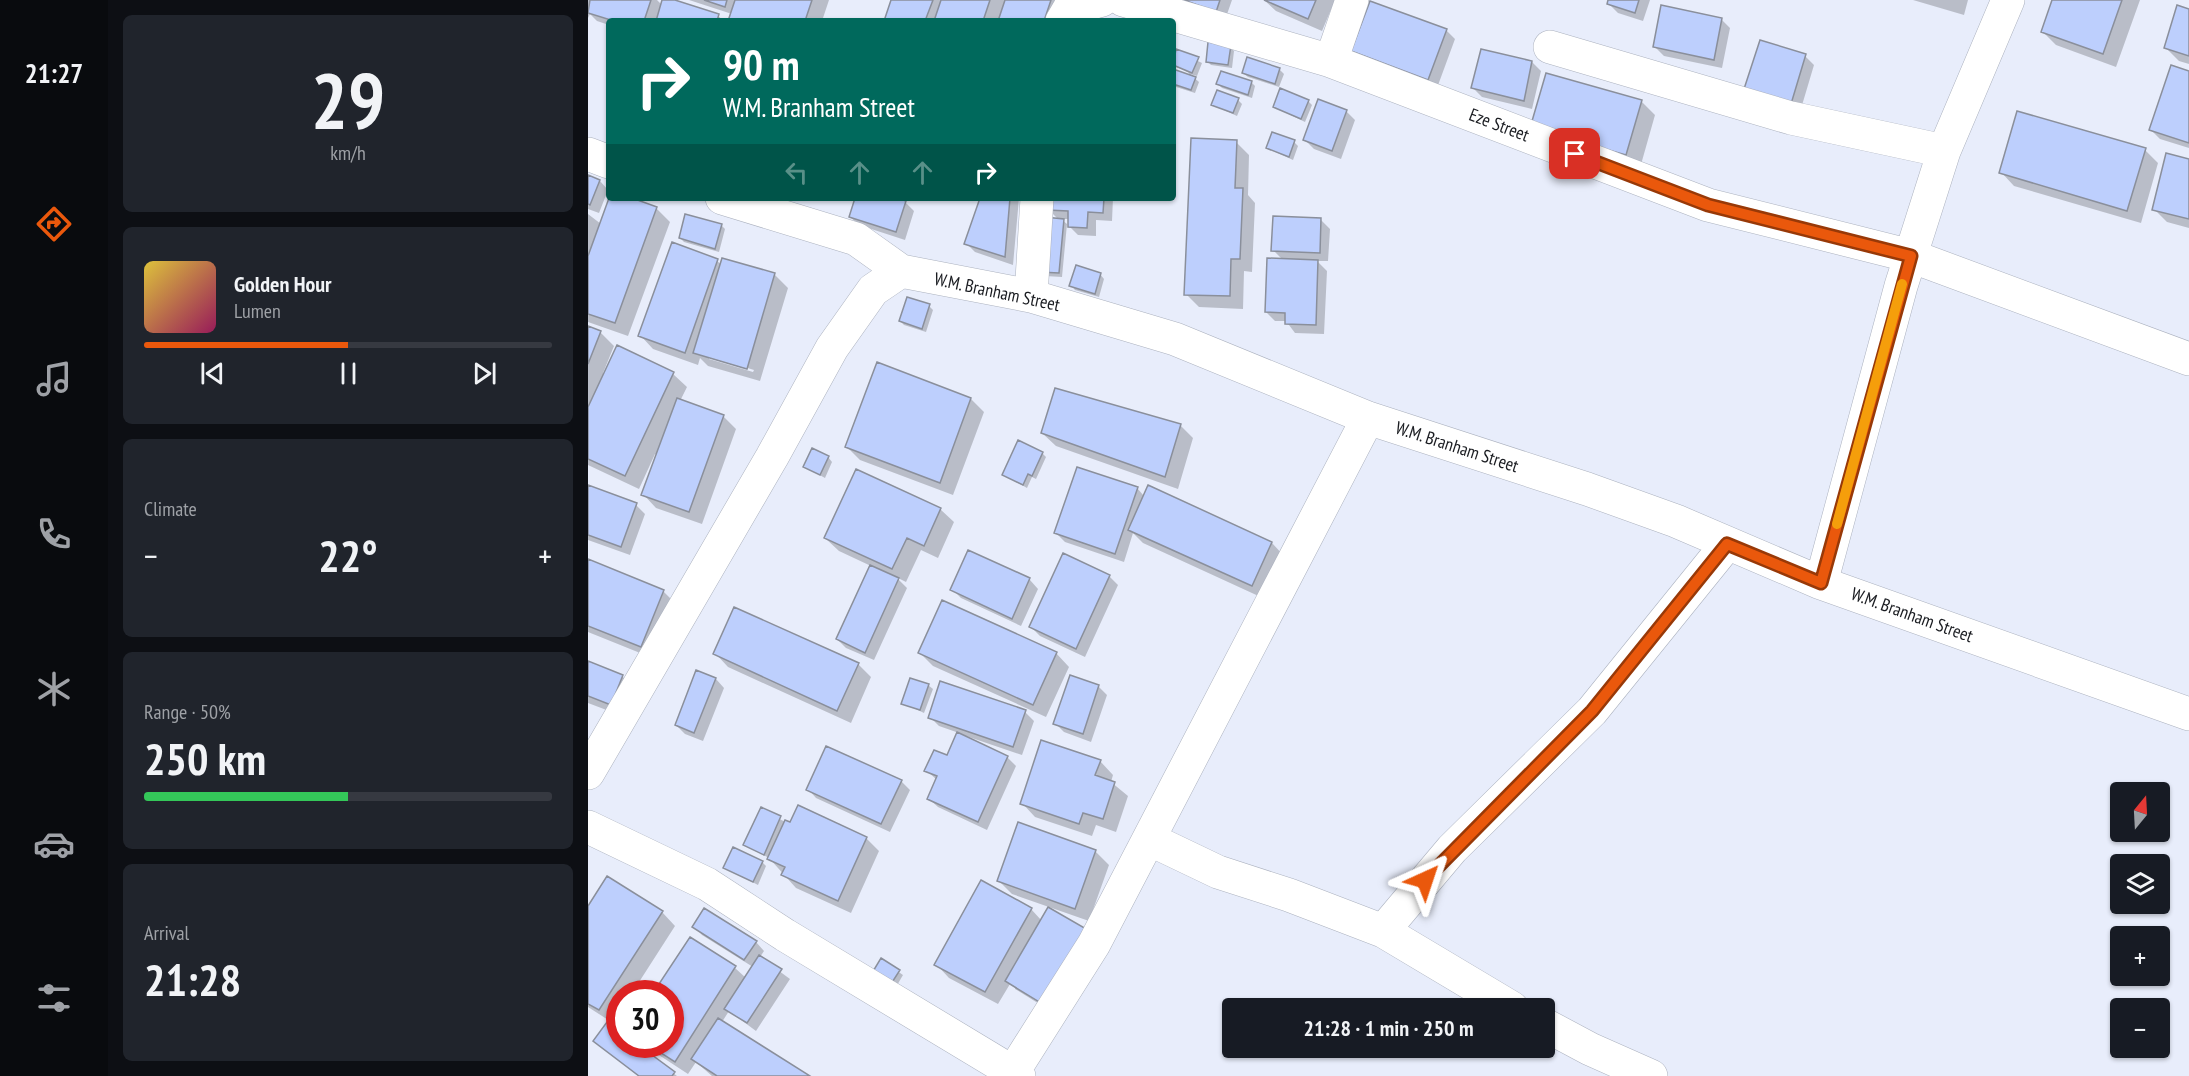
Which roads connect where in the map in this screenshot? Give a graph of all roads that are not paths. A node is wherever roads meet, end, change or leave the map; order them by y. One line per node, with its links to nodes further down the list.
1 (1102, 0): 5 (street)
2 (1123, 0): 7 (street, Eze Street)
3 (1352, 0): 7 (street)
4 (2008, 0): 8 (street)
5 (1064, 18)
6 (1550, 47): 8 (street)
7 (1331, 61): 13 (street, Eze Street)
8 (1944, 151): 13 (street)
9 (588, 154): 10 (street)
10 (606, 161)
11 (732, 201): 14 (street, W.M. Branham Street)
12 (1037, 201): 15 (street)
13 (1911, 256): 16 (street, Eze Street); 19 (street)
14 (901, 271): 15 (street, W.M. Branham Street); 21 (street)
15 (1031, 296): 17 (street, W.M. Branham Street)
16 (2189, 359)
17 (1368, 418): 18 (street, W.M. Branham Street); 23 (street)
18 (1727, 544): 19 (street, W.M. Branham Street); 24 (street)
19 (1821, 583): 20 (street, W.M. Branham Street)
20 (2189, 714)
21 (588, 773)
22 (588, 827): 27 (street)
23 (1149, 838): 24 (street); 27 (street)
24 (1383, 931): 25 (street)
25 (1495, 998)
26 (1555, 1030): 28 (street)
27 (1016, 1074)
28 (1651, 1076)

